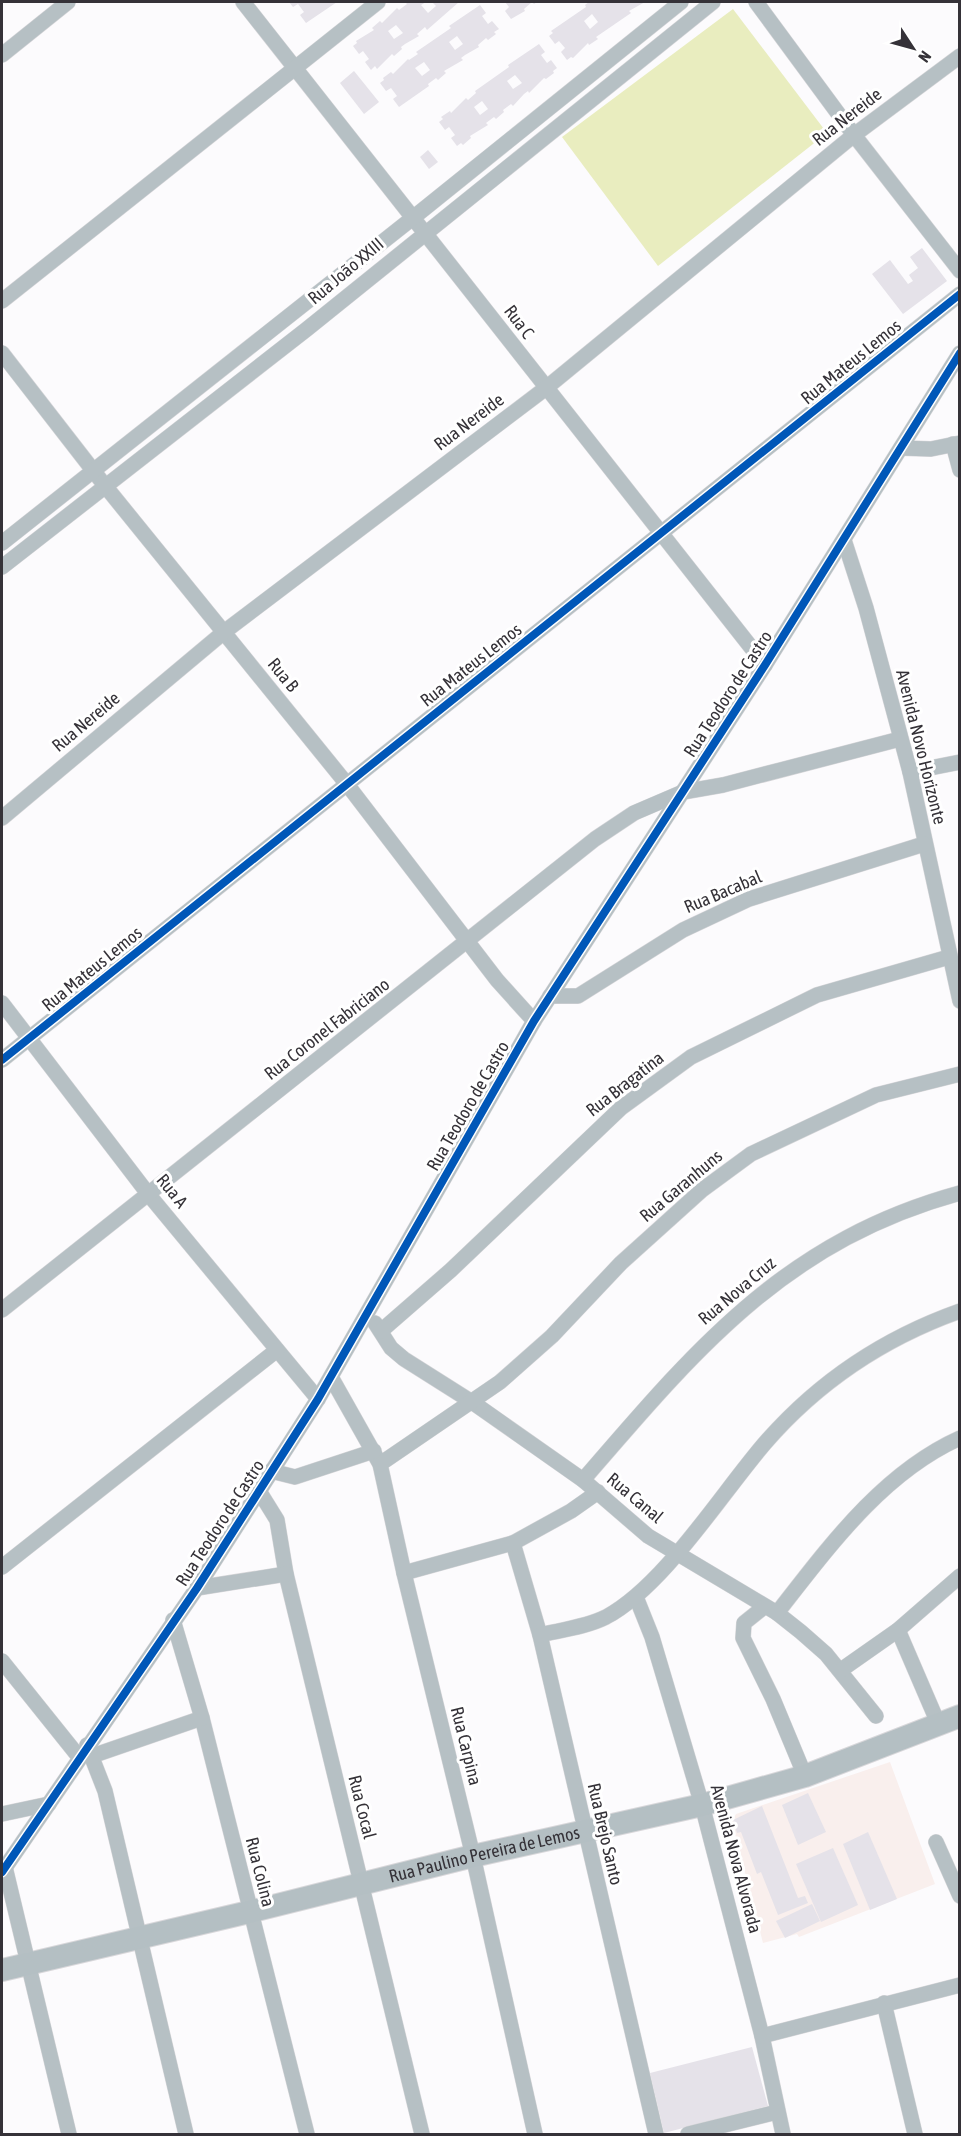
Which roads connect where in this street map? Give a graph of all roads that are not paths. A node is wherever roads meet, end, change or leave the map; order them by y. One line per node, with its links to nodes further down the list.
1 (69, 2): 7 (street)
2 (243, 2): 9 (street, Rua C)
3 (378, 2): 9 (street)
4 (681, 2): 11 (street, Rua João XXIII)
5 (713, 2): 12 (street, Rua João XXIII)
6 (756, 2): 10 (street)
7 (2, 55)
8 (960, 56): 10 (street, Rua Nereide)
9 (295, 67): 11 (street, Rua C); 15 (street)
10 (854, 135): 13 (street); 18 (street, Rua Nereide)
11 (414, 218): 12 (street, Rua C); 21 (street, Rua João XXIII)
12 (425, 231): 18 (street, Rua C); 23 (street, Rua João XXIII)
13 (960, 271)
14 (960, 294): 24 (street, Rua Mateus Lemos)
15 (2, 301)
16 (2, 353): 21 (street, Rua B)
17 (960, 353): 20 (street, Rua Teodoro de Castro)
18 (546, 388): 24 (street, Rua C); 28 (street, Rua Nereide)
19 (956, 444): 20 (street); 22 (street)
20 (901, 448): 25 (street, Rua Teodoro de Castro)
21 (93, 470): 23 (street, Rua B); 26 (street, Rua João XXIII)
22 (960, 470)
23 (106, 487): 27 (street, Rua João XXIII); 28 (street, Rua B)
24 (661, 534): 29 (street, Rua C); 33 (street, Rua Mateus Lemos)
25 (844, 540): 29 (street, Rua Teodoro de Castro); 30 (street, Avenida Novo Horizonte)
26 (2, 543)
27 (2, 567)
28 (224, 632): 33 (street, Rua B); 35 (street, Rua Nereide)
29 (765, 665): 34 (street, Rua Teodoro de Castro)
30 (900, 739): 32 (street, Avenida Novo Horizonte); 34 (street, Rua Coronel Fabriciano)
31 (960, 762): 32 (street)
32 (910, 772): 36 (street, Avenida Novo Horizonte)
33 (346, 783): 37 (street, Rua B); 43 (street, Rua Mateus Lemos)
34 (683, 792): 37 (street, Rua Coronel Fabriciano); 39 (street, Rua Teodoro de Castro)
35 (2, 818)
36 (924, 844): 38 (street, Avenida Novo Horizonte); 39 (street, Rua Bacabal)
37 (469, 942): 42 (street, Rua B); 47 (street, Rua Coronel Fabriciano)
38 (949, 957): 40 (street, Avenida Novo Horizonte); 51 (street, Rua Bragatina)
39 (550, 996): 42 (street, Rua Teodoro de Castro)
40 (960, 1001)
41 (2, 1003): 43 (street, Rua A)
42 (534, 1022): 50 (street, Rua Teodoro de Castro)
43 (29, 1039): 44 (street, Rua Mateus Lemos); 47 (street, Rua A)
44 (2, 1060)
45 (960, 1074): 55 (street, Rua Garanhuns)
46 (960, 1193): 59 (street, Rua Nova Cruz)
47 (149, 1195): 48 (street, Rua Coronel Fabriciano); 52 (street, Rua A)
48 (2, 1310)
49 (960, 1311): 63 (street)
50 (367, 1313): 51 (street, Rua Canal); 53 (street, Rua Teodoro de Castro)
51 (381, 1331): 55 (street, Rua Canal)
52 (277, 1350): 54 (street, Rua A); 64 (street)
53 (331, 1377): 54 (street, Rua Teodoro de Castro); 57 (street, Rua Carpina)
54 (318, 1398): 58 (street, Rua Teodoro de Castro)
55 (472, 1402): 57 (street, Rua Garanhuns); 59 (street, Rua Canal)
56 (960, 1438): 70 (street)
57 (377, 1457): 58 (street, Rua Garanhuns); 65 (street, Rua Carpina)
58 (271, 1471): 60 (street, Rua Teodoro de Castro)
59 (583, 1480): 61 (street, Rua Canal)
60 (259, 1491): 66 (street, Rua Cocal); 68 (street, Rua Teodoro de Castro)
61 (598, 1492): 62 (street); 63 (street, Rua Canal)
62 (513, 1543): 65 (street); 73 (street, Rua Brejo Santo)
63 (675, 1554): 69 (street); 70 (street, Rua Canal)
64 (2, 1567)
65 (404, 1573): 86 (street, Rua Carpina)
66 (286, 1574): 68 (street); 88 (street, Rua Cocal)
67 (960, 1576): 72 (street)
68 (197, 1588): 71 (street, Rua Teodoro de Castro)
69 (636, 1597): 73 (street); 82 (street, Avenida Nova Alvorada)
70 (770, 1610): 75 (street, Rua Canal); 80 (street)
71 (173, 1620): 77 (street, Rua Colina); 79 (street, Rua Teodoro de Castro)
72 (898, 1630): 75 (street); 78 (street)
73 (540, 1635): 84 (street, Rua Brejo Santo)
74 (2, 1661): 79 (street)
75 (841, 1670): 76 (street, Rua Canal)
76 (876, 1716)
77 (202, 1718): 79 (street); 90 (street, Rua Colina)
78 (949, 1719): 80 (street, Rua Paulino Pereira de Lemos)
79 (86, 1753): 81 (street, Rua Teodoro de Castro); 91 (street)
80 (805, 1776): 82 (street, Rua Paulino Pereira de Lemos)
81 (49, 1804): 83 (street); 87 (street, Rua Teodoro de Castro)
82 (702, 1805): 84 (street, Rua Paulino Pereira de Lemos); 96 (street, Avenida Nova Alvorada)
83 (2, 1814)
84 (584, 1832): 86 (street, Rua Paulino Pereira de Lemos); 103 (street, Rua Brejo Santo)
85 (936, 1842): 89 (street)
86 (473, 1856): 88 (street, Rua Paulino Pereira de Lemos); 102 (street, Rua Carpina)
87 (3, 1870): 92 (street)
88 (361, 1885): 90 (street, Rua Paulino Pereira de Lemos); 101 (street, Rua Cocal)
89 (960, 1896)
90 (249, 1912): 91 (street, Rua Paulino Pereira de Lemos); 100 (street, Rua Colina)
91 (141, 1937): 92 (street, Rua Paulino Pereira de Lemos); 99 (street)
92 (27, 1962): 93 (street, Rua Paulino Pereira de Lemos); 98 (street)
93 (2, 1970)
94 (960, 1985): 95 (street)
95 (884, 2003): 96 (street); 106 (street)
96 (762, 2036): 97 (street, Avenida Nova Alvorada)
97 (777, 2112): 104 (street); 105 (street, Avenida Nova Alvorada)
98 (69, 2134)
99 (186, 2134)
100 (307, 2134)
101 (422, 2134)
102 (535, 2134)
103 (656, 2134)
104 (688, 2134)
105 (783, 2134)
106 (915, 2134)

